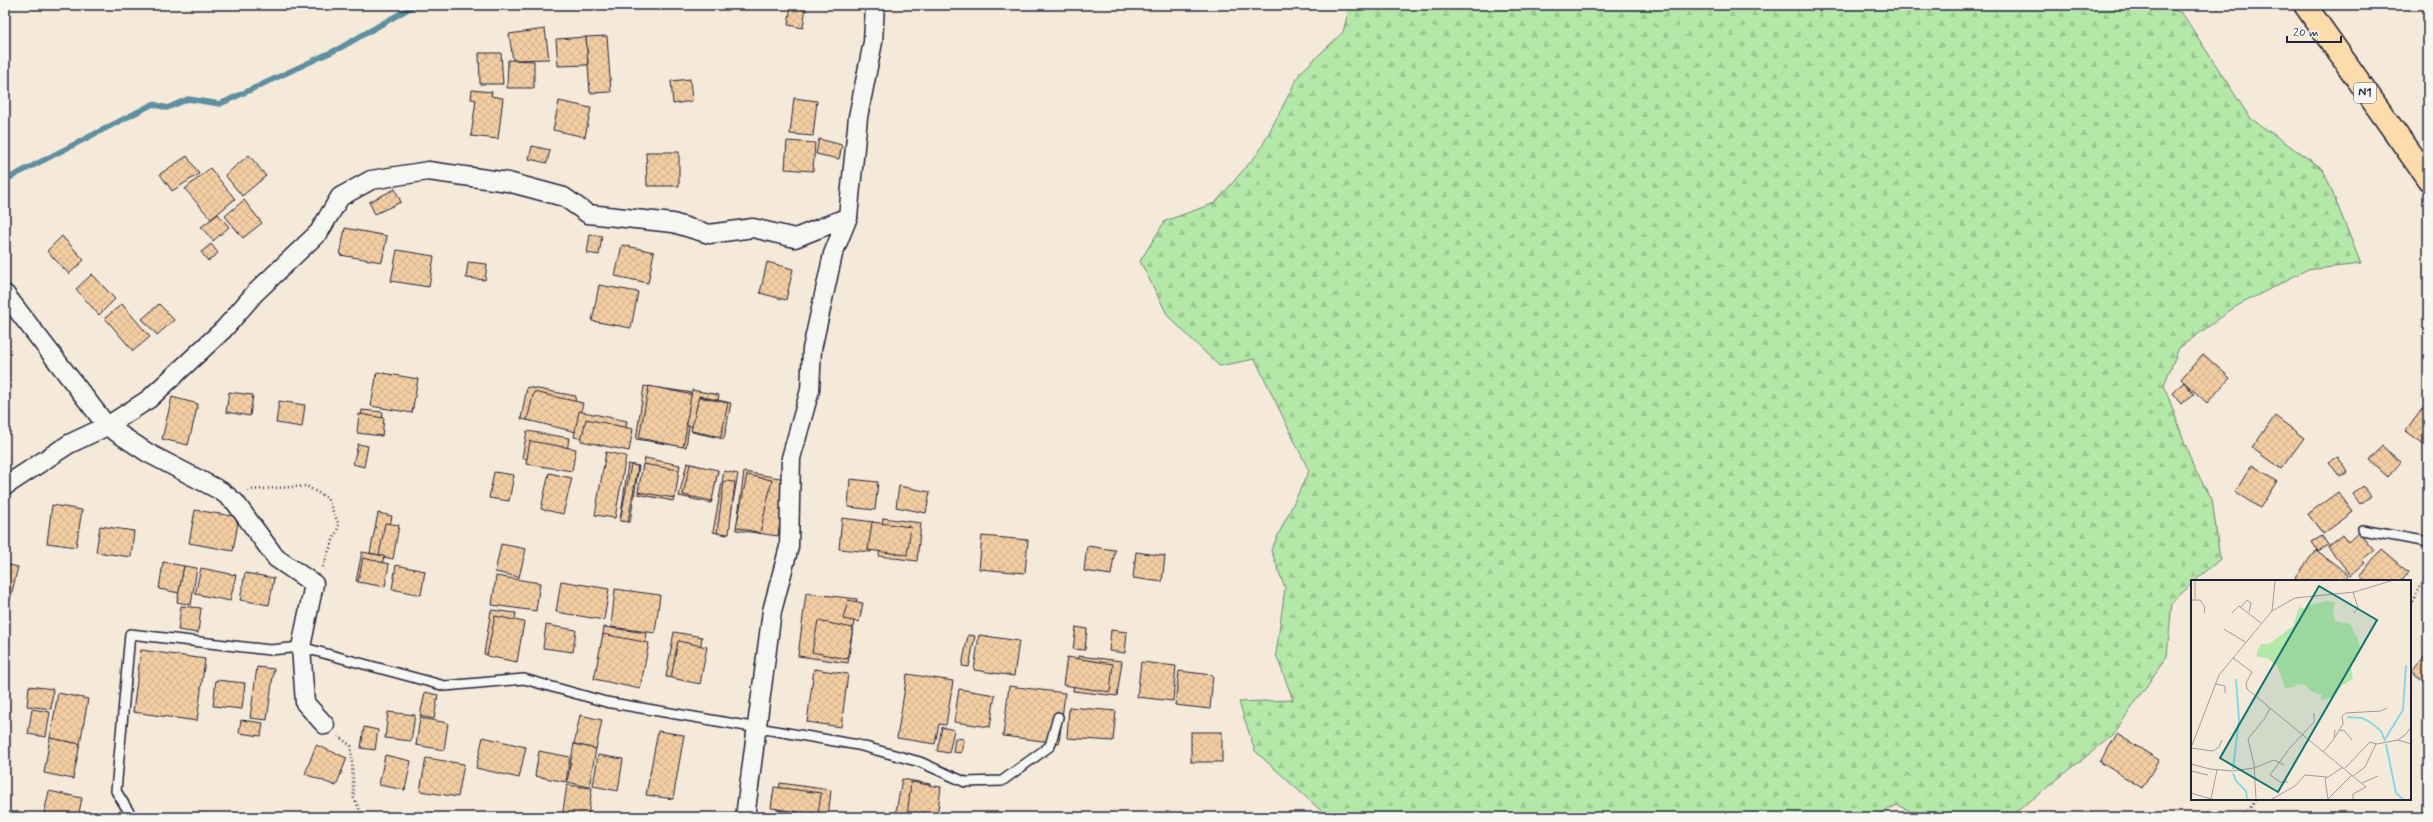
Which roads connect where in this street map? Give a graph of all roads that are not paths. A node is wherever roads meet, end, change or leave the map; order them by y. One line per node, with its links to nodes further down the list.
1 (875, 5): 4 (street)
2 (2305, 5): 3 (highway, N1)
3 (2428, 179)
4 (848, 216): 6 (street); 13 (street)
5 (5, 294): 6 (street)
6 (107, 426): 7 (street); 10 (street)
7 (5, 486)
8 (2362, 530): 9 (lane)
9 (2428, 542)
10 (302, 647): 12 (street); 13 (lane); 14 (lane)
11 (1058, 717): 13 (lane)
12 (326, 725)
13 (758, 727): 15 (street)
14 (132, 817)
15 (746, 817)

